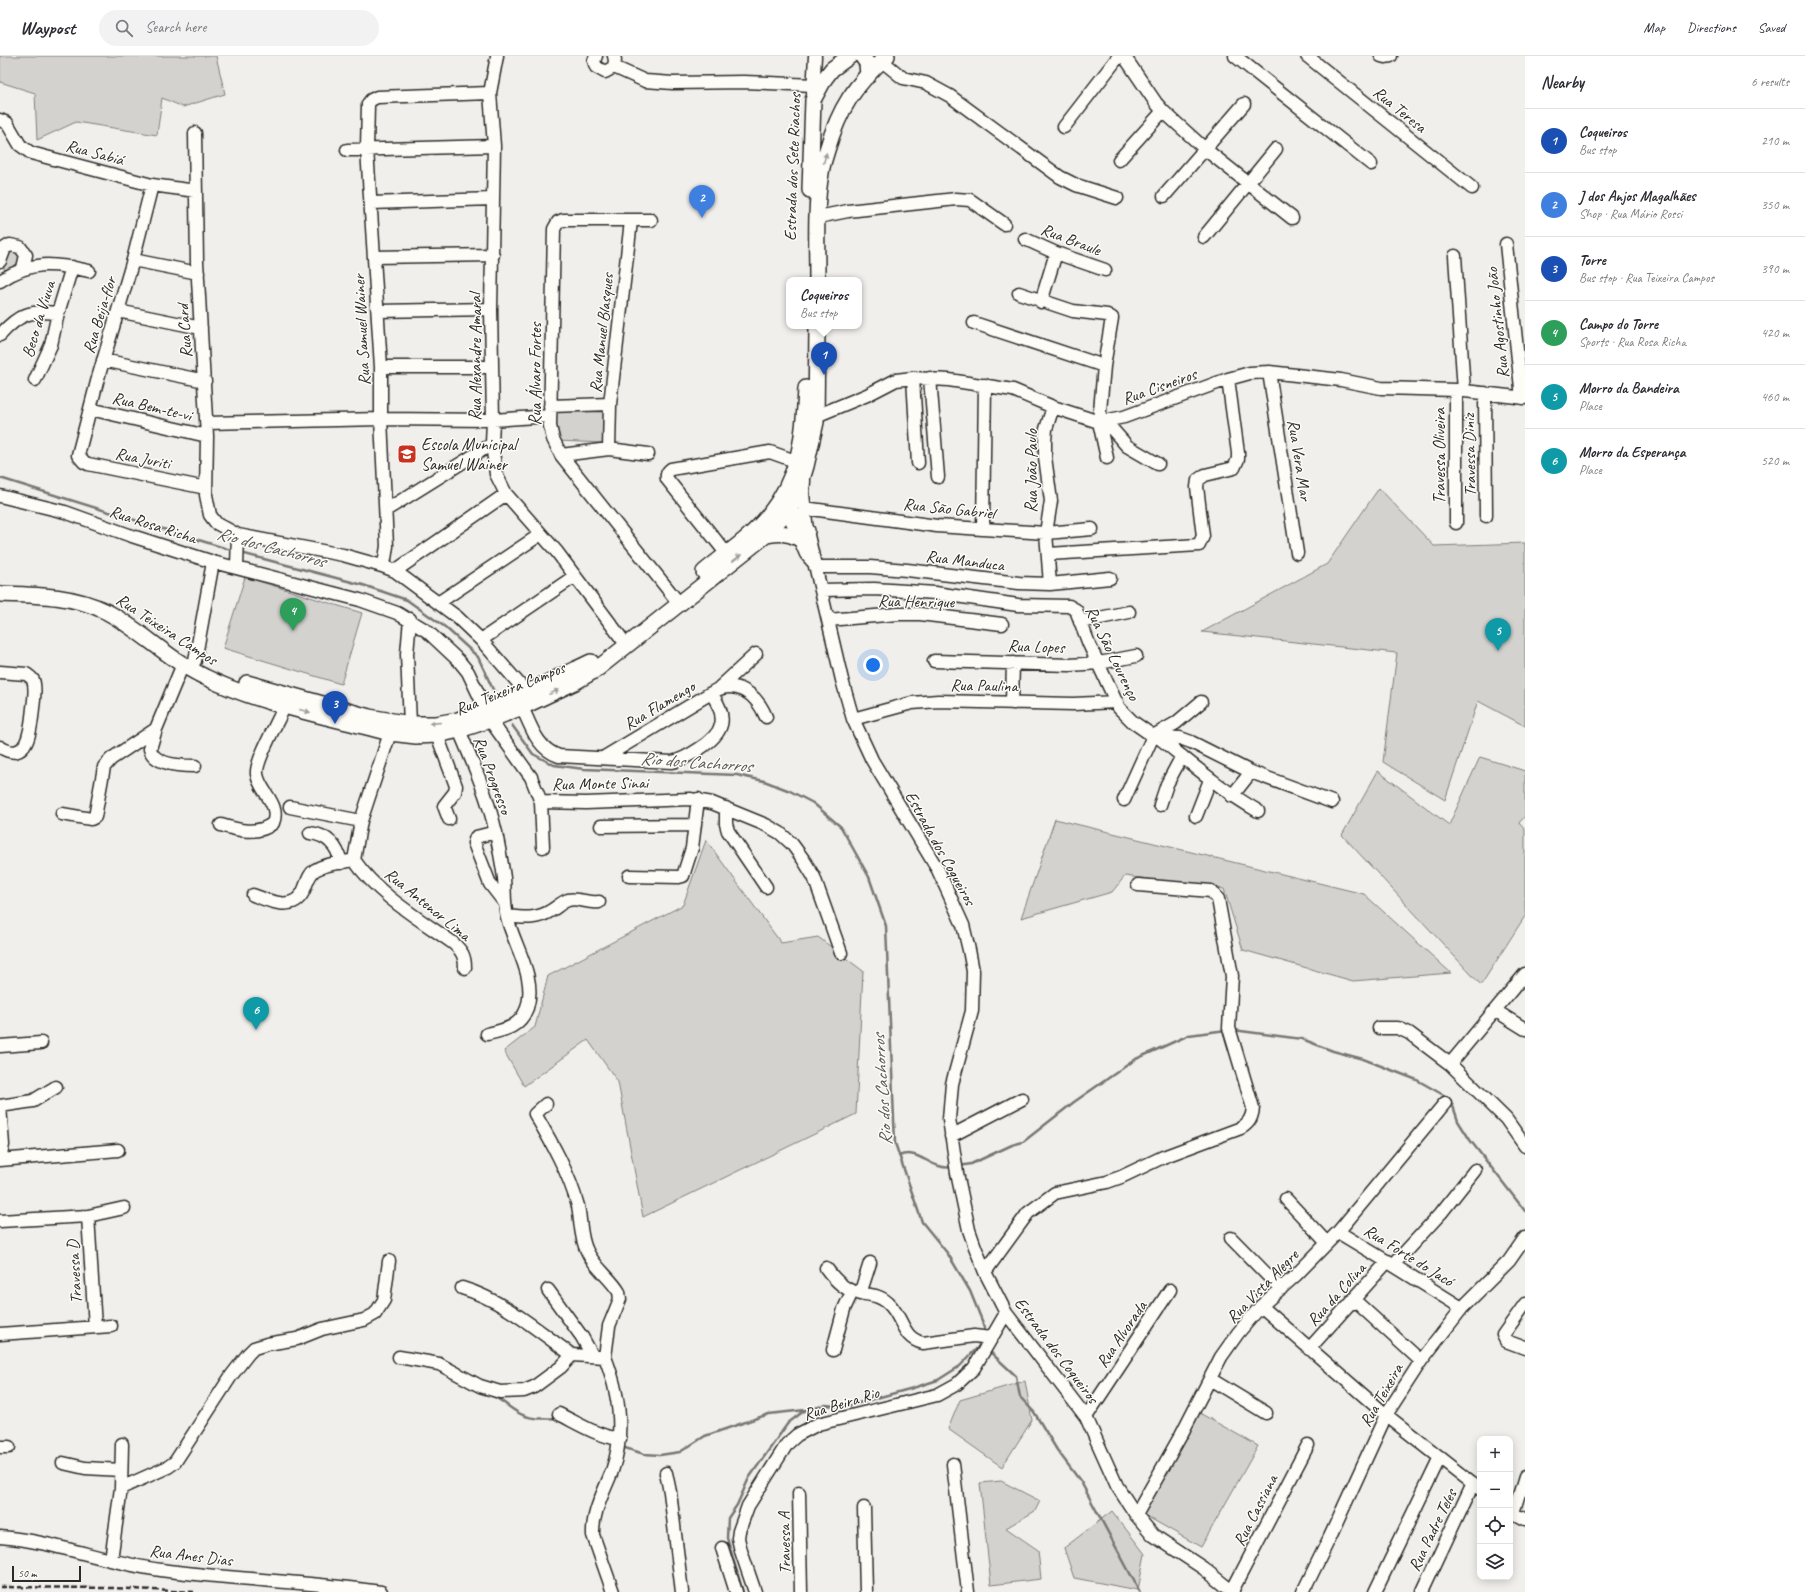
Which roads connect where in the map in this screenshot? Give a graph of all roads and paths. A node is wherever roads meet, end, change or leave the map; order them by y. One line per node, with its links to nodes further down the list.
1 (497, 56): 15 (street, Rua Alexandre Amaral)
2 (596, 56): 13 (street)
3 (815, 56): 16 (street, Estrada dos Sete Riachos)
4 (850, 56): 16 (main road)
5 (862, 56): 14 (main road)
6 (1119, 56): 22 (street)
7 (1124, 56): 18 (street)
8 (1235, 56): 30 (street)
9 (1307, 56): 33 (street, Rua Teresa)
10 (1381, 56): 11 (street)
11 (1391, 56)
12 (884, 58): 14 (main road, Estrada dos Sete Riachos); 36 (street)
13 (614, 62): 16 (street)
14 (868, 76): 21 (main road, Estrada dos Sete Riachos)
15 (490, 93): 24 (street, Rua Alexandre Amaral); 25 (street, Rua Samuel Wainer)
16 (813, 93): 19 (main road, Estrada dos Sete Riachos)
17 (1244, 104): 26 (street)
18 (1163, 111): 26 (street); 29 (street)
19 (812, 116): 21 (main road); 58 (main road, Estrada dos Sete Riachos)
20 (0, 120): 32 (street, Rua Sabiá)
21 (835, 125): 39 (main road, Estrada dos Sete Riachos, one-way to 21)
22 (1064, 127)
23 (196, 133): 34 (street, Rua Card)
24 (494, 146): 25 (street); 37 (street, Rua Alexandre Amaral)
25 (367, 149): 28 (street); 38 (street, Rua Samuel Wainer)
26 (1205, 149): 31 (street); 35 (street)
27 (1276, 149): 31 (street)
28 (346, 150)
29 (1119, 160)
30 (1371, 164)
31 (1248, 184): 40 (street); 44 (street)
32 (152, 185): 34 (street, Rua Sabiá); 51 (street, Rua Beija-flor)
33 (1472, 188)
34 (196, 192): 57 (street, Rua Card)
35 (1164, 196)
36 (1117, 198)
37 (493, 199): 38 (street); 48 (street, Rua Alexandre Amaral)
38 (371, 203): 50 (street, Rua Samuel Wainer)
39 (818, 217): 43 (street); 59 (main road, Estrada dos Sete Riachos)
40 (1292, 218)
41 (651, 220): 42 (street)
42 (631, 221): 86 (street, Rua Manuel Blasques); 89 (street, Rua Álvaro Fortes)
43 (1004, 224)
44 (1204, 237)
45 (1025, 239): 47 (street, Rua Braule)
46 (1506, 244): 85 (street, Rua Agostinho João)
47 (1056, 253): 55 (street, Rua Braule); 62 (street)
48 (493, 255): 50 (street); 63 (street, Rua Alexandre Amaral)
49 (1455, 256): 83 (street, Travessa Oliveira)
50 (374, 257): 65 (street, Rua Samuel Wainer)
51 (133, 260): 57 (street); 64 (street, Rua Beija-flor)
52 (0, 261): 54 (street)
53 (72, 267): 54 (street); 56 (street); 66 (street, Beco da Viuva)
54 (23, 268): 60 (street)
55 (1105, 270)
56 (89, 271)
57 (198, 273): 68 (street, Rua Card)
58 (809, 277)
59 (817, 277)
60 (0, 281)
61 (1019, 293): 62 (street)
62 (1041, 302): 73 (street)
63 (491, 309): 65 (street); 75 (street, Rua Alexandre Amaral)
64 (118, 311): 68 (street); 72 (street, Rua Beija-flor)
65 (378, 311): 74 (street, Rua Samuel Wainer)
66 (58, 313): 71 (street); 80 (street, Beco da Viuva)
67 (974, 323): 73 (street)
68 (201, 328): 81 (street, Rua Card)
69 (808, 329): 103 (main road)
70 (817, 329): 90 (main road)
71 (0, 335)
72 (103, 360): 81 (street); 88 (street, Rua Beija-flor)
73 (1104, 366): 93 (street)
74 (381, 367): 75 (street); 91 (street, Rua Samuel Wainer)
75 (492, 367): 92 (street, Rua Alexandre Amaral)
76 (1269, 372): 79 (street, Rua Cisneiros); 83 (street, Rua Cisneiros); 125 (street, Rua Vera Mar)
77 (913, 378): 78 (street); 90 (street); 102 (street)
78 (930, 378): 82 (street); 105 (street)
79 (1228, 378): 93 (street, Rua Cisneiros); 126 (street)
80 (35, 380)
81 (205, 381): 94 (street, Rua Card)
82 (985, 385): 87 (street); 117 (street)
83 (1460, 390): 84 (street, Rua Cisneiros); 116 (street, Travessa Oliveira)
84 (1485, 393): 85 (street, Rua Cisneiros); 114 (street, Travessa Diniz)
85 (1523, 398)
86 (610, 404): 89 (street); 97 (street, Rua Manuel Blasques)
87 (1053, 407): 93 (street); 119 (street, Rua João Paulo)
88 (90, 409): 95 (street, Rua Bem-te-vi); 99 (street, Rua Beija-flor)
89 (550, 411): 92 (street); 100 (street, Rua Álvaro Fortes)
90 (816, 416): 103 (main road)
91 (381, 419): 92 (street); 94 (street); 111 (street, Rua Samuel Wainer)
92 (493, 420): 96 (street, Rua Alexandre Amaral)
93 (1102, 422): 101 (street); 104 (street)
94 (206, 423): 95 (street, Rua Card)
95 (207, 436): 106 (street, Rua Card)
96 (492, 444): 108 (street, Rua Alexandre Amaral); 111 (street)
97 (609, 449): 98 (street); 100 (street)
98 (648, 454)
99 (78, 455): 106 (street, Rua Juriti)
100 (561, 455): 138 (street, Rua Álvaro Fortes)
101 (1107, 458)
102 (918, 463)
103 (802, 464): 107 (main road); 110 (street, Estrada dos Coqueiros); 112 (main road, Rua Teixeira Campos); 124 (street)
104 (1158, 464)
105 (938, 477)
106 (206, 488): 115 (street, Rua Card)
107 (784, 493): 112 (street); 113 (main road)
108 (506, 494): 120 (street, Rua Alexandre Amaral); 131 (street)
109 (0, 496): 127 (street, Rua Rosa Richa)
110 (804, 508): 117 (street, Rua São Gabriel); 121 (street, Estrada dos Coqueiros)
111 (386, 510): 130 (street, Rua Samuel Wainer)
112 (787, 511): 113 (main road); 121 (main road); 122 (main road, Rua Teixeira Campos)
113 (768, 516): 124 (main road, Rua Teixeira Campos)
114 (1486, 516)
115 (216, 523): 123 (street, Rua Rosa Richa)
116 (1456, 523)
117 (983, 529): 119 (street, Rua São Gabriel)
118 (1092, 529): 119 (street, Rua São Gabriel)
119 (1046, 533): 126 (street, Rua João Paulo)
120 (541, 534): 132 (street, Rua Alexandre Amaral); 139 (street)
121 (803, 534): 122 (main road); 129 (street, Estrada dos Coqueiros)
122 (766, 535): 155 (main road, Rua Teixeira Campos, one-way to 122)
123 (238, 537): 128 (street); 130 (street, Rua Rosa Richa)
124 (726, 553): 138 (main road, Rua Teixeira Campos)
125 (1297, 553)
126 (1048, 554): 135 (street, Rua João Paulo)
127 (214, 562): 128 (street, Rua Rosa Richa); 150 (street)
128 (237, 562): 141 (street, Rua Rosa Richa)
129 (814, 564): 135 (street, Rua Manduca); 136 (street, Estrada dos Coqueiros)
130 (382, 566): 131 (street, Rua Rosa Richa)
131 (395, 571): 139 (street, Rua Rosa Richa)
132 (575, 576): 145 (street, Rua Alexandre Amaral); 146 (street)
133 (1110, 578): 135 (street, Rua Manduca)
134 (0, 584): 150 (main road, Rua Teixeira Campos)
135 (1050, 584)
136 (821, 590): 142 (street, Estrada dos Coqueiros); 143 (street, Rua São Lourenço)
137 (0, 594): 150 (main road, Rua Teixeira Campos)
138 (674, 597): 145 (main road, Rua Teixeira Campos)
139 (438, 603): 146 (street, Rua Rosa Richa)
140 (1129, 612): 143 (street)
141 (410, 619): 160 (street, Rua Rosa Richa); 163 (street)
142 (828, 620): 144 (street, Rua Henrique); 162 (street, Estrada dos Coqueiros)
143 (1080, 622): 152 (street, Rua São Lourenço)
144 (1002, 624)
145 (622, 639): 155 (main road, Rua Teixeira Campos)
146 (482, 640): 155 (street, Rua Rosa Richa)
147 (756, 654): 154 (street)
148 (1136, 656): 152 (street, Rua Lopes)
149 (934, 661): 151 (street, Rua Lopes)
150 (189, 663): 159 (main road, Rua Teixeira Campos); 163 (main road, Rua Teixeira Campos); 164 (street)
151 (1013, 663): 152 (street, Rua Lopes); 158 (street)
152 (1099, 663): 156 (street, Rua São Lourenço)
153 (0, 672): 169 (street)
154 (715, 691): 161 (street); 171 (street, Rua Flamengo); 171 (street, Rua Flamengo)
155 (520, 702): 160 (main road, Rua Teixeira Campos); 171 (street, Rua Flamengo)
156 (1117, 702): 158 (street, Rua Paulina); 168 (street, Rua São Lourenço)
157 (1201, 702): 168 (street)
158 (1012, 703): 162 (street, Rua Paulina)
159 (285, 705): 166 (main road, Rua Teixeira Campos, one-way to 166); 188 (street)
160 (495, 712): 163 (main road, Rua Teixeira Campos, one-way to 163); 165 (main road, Rua Teixeira Campos); 178 (street, Rua Rosa Richa)
161 (766, 717)
162 (853, 719): 218 (street, Estrada dos Coqueiros)
163 (410, 724)
164 (156, 729): 172 (street); 184 (street)
165 (458, 730): 167 (main road, Rua Teixeira Campos); 191 (street, Rua Progresso)
166 (390, 733): 167 (main road, Rua Teixeira Campos); 187 (street)
167 (437, 735): 186 (street)
168 (1155, 737): 170 (street, Rua São Lourenço); 173 (street); 177 (street)
169 (0, 747)
170 (1182, 756): 174 (street, Rua São Lourenço); 180 (street)
171 (603, 758)
172 (195, 766)
173 (1251, 772): 175 (street); 179 (street)
174 (1210, 780): 175 (street, Rua São Lourenço); 185 (street)
175 (1232, 796): 183 (street, Rua São Lourenço)
176 (698, 800): 178 (street, Rua Monte Sinai); 182 (street, Rua Monte Sinai); 189 (street)
177 (1124, 800)
178 (541, 802): 193 (street, Rua Rosa Richa)
179 (1332, 802)
180 (1160, 805)
181 (290, 807): 187 (street)
182 (726, 808): 198 (street); 203 (street, Rua Monte Sinai)
183 (1258, 810)
184 (62, 814)
185 (1196, 816)
186 (449, 819)
187 (361, 821): 194 (street)
188 (220, 825)
189 (695, 825): 190 (street); 196 (street)
190 (602, 826)
191 (496, 832): 200 (street, Rua Progresso); 200 (street, Rua Progresso)
192 (310, 833): 195 (street)
193 (544, 847)
194 (354, 860): 195 (street); 204 (street, Rua Antenor Lima)
195 (341, 863): 199 (street)
196 (629, 876)
197 (1138, 885): 235 (street)
198 (766, 887)
199 (253, 895)
200 (504, 902): 202 (street, Rua Progresso)
201 (599, 902): 202 (street)
202 (507, 916): 209 (street, Rua Progresso)
203 (841, 952)
204 (465, 968)
205 (1525, 974): 206 (street)
206 (1496, 1011): 208 (street); 212 (street)
207 (1379, 1028): 212 (street)
208 (1525, 1029)
209 (487, 1034)
210 (40, 1043): 211 (street)
211 (0, 1046)
212 (1450, 1064): 219 (street)
213 (56, 1087): 217 (street)
214 (1022, 1099): 218 (street)
215 (1445, 1103): 227 (street, Rua Vista Alegre)
216 (546, 1104): 256 (street)
217 (0, 1106): 221 (street)
218 (952, 1136): 235 (street, Estrada dos Coqueiros)
219 (1525, 1146)
220 (118, 1150): 221 (street)
221 (0, 1160)
222 (1475, 1170): 233 (street)
223 (1286, 1199): 230 (street)
224 (124, 1208): 225 (street)
225 (88, 1216): 226 (street); 247 (street, Travessa D)
226 (0, 1221)
227 (1338, 1232): 230 (street, Rua Vista Alegre); 233 (street, Rua Forte do Jacó)
228 (1232, 1238): 237 (street)
229 (1525, 1238): 244 (street, Rua Teixeira)
230 (1327, 1244): 237 (street, Rua Vista Alegre)
231 (389, 1261): 273 (street)
232 (870, 1263): 240 (street)
233 (1391, 1263): 241 (street, Rua da Colina); 244 (street, Rua Forte do Jacó)
234 (826, 1268): 240 (street)
235 (985, 1272): 245 (street, Estrada dos Coqueiros)
236 (462, 1288): 253 (street)
237 (1281, 1289): 243 (street, Rua Vista Alegre)
238 (548, 1290): 254 (street)
239 (1170, 1290): 262 (street, Rua Alvorada)
240 (856, 1292): 249 (street); 252 (street)
241 (1354, 1300): 251 (street, Rua da Colina); 257 (street)
242 (1525, 1304): 250 (street)
243 (1261, 1306): 251 (street); 258 (street, Rua Vista Alegre)
244 (1462, 1308): 257 (street, Rua Teixeira)
245 (1006, 1313): 249 (street, Rua Beira Rio); 262 (street, Estrada dos Coqueiros)
246 (111, 1326): 247 (street)
247 (94, 1327): 248 (street)
248 (0, 1334)
249 (988, 1342): 287 (street, Rua Beira Rio)
250 (1525, 1348)
251 (1309, 1349): 261 (street)
252 (833, 1350)
253 (572, 1355): 254 (street); 255 (street)
254 (592, 1356): 256 (street)
255 (399, 1357)
256 (605, 1357): 264 (street)
257 (1421, 1361): 261 (street, Rua Teixeira)
258 (1210, 1379): 259 (street); 278 (street, Rua Vista Alegre)
259 (1266, 1413)
260 (559, 1414): 264 (street)
261 (1386, 1415): 266 (street); 292 (street, Rua Teixeira)
262 (1086, 1417): 278 (street, Estrada dos Coqueiros)
263 (122, 1444): 269 (street)
264 (619, 1444): 284 (street)
265 (1308, 1445): 291 (street, Rua Cassiana)
266 (1440, 1457): 272 (street); 293 (street)
267 (63, 1463): 269 (street)
268 (953, 1464): 290 (street)
269 (121, 1470): 273 (street)
270 (666, 1473): 285 (street)
271 (1525, 1477): 276 (street)
272 (1477, 1486): 294 (street, Rua Padre Teles)
273 (121, 1488): 282 (street)
274 (800, 1493): 288 (street, Travessa A)
275 (864, 1508): 289 (street)
276 (1513, 1509)
277 (1513, 1513): 279 (street)
278 (1136, 1515): 291 (street, Estrada dos Coqueiros)
279 (1525, 1519)
280 (0, 1537): 282 (street, Rua Anes Dias)
281 (722, 1548): 286 (street)
282 (111, 1560): 283 (street, Rua Anes Dias)
283 (381, 1592)
284 (613, 1592)
285 (682, 1592)
286 (736, 1592)
287 (755, 1592)
288 (801, 1592)
289 (866, 1592)
290 (968, 1592)
291 (1232, 1592)
292 (1303, 1592)
293 (1375, 1592)
294 (1422, 1592)

